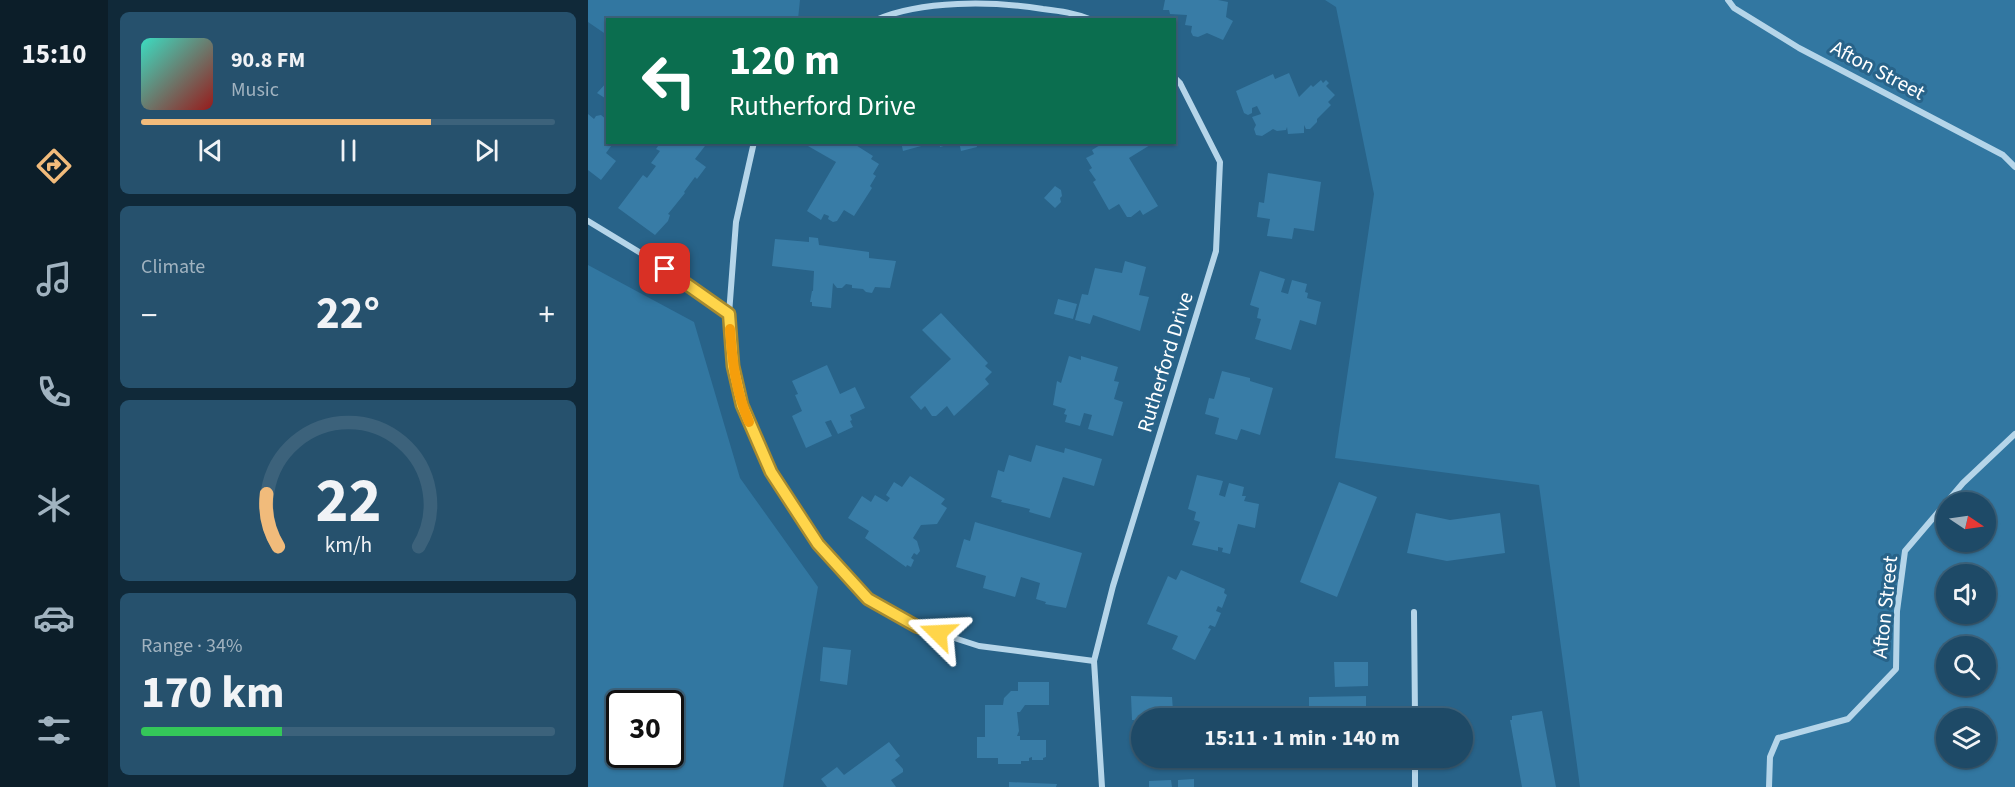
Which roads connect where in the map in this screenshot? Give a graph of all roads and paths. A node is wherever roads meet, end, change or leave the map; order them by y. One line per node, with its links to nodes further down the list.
1 (1728, 0): 6 (street, Afton Street)
2 (879, 18): 3 (street)
3 (1088, 18)
4 (1176, 79): 11 (street, Rutherford Drive)
5 (754, 144): 8 (street)
6 (2015, 167)
7 (588, 221): 8 (street)
8 (729, 314): 11 (street)
9 (2015, 434): 16 (street, Afton Street)
10 (1414, 612): 12 (street)
11 (1094, 661): 14 (street, Rutherford Drive)
12 (1415, 708)
13 (1415, 768): 15 (street)
14 (1102, 787)
15 (1415, 787)
16 (1769, 787)

